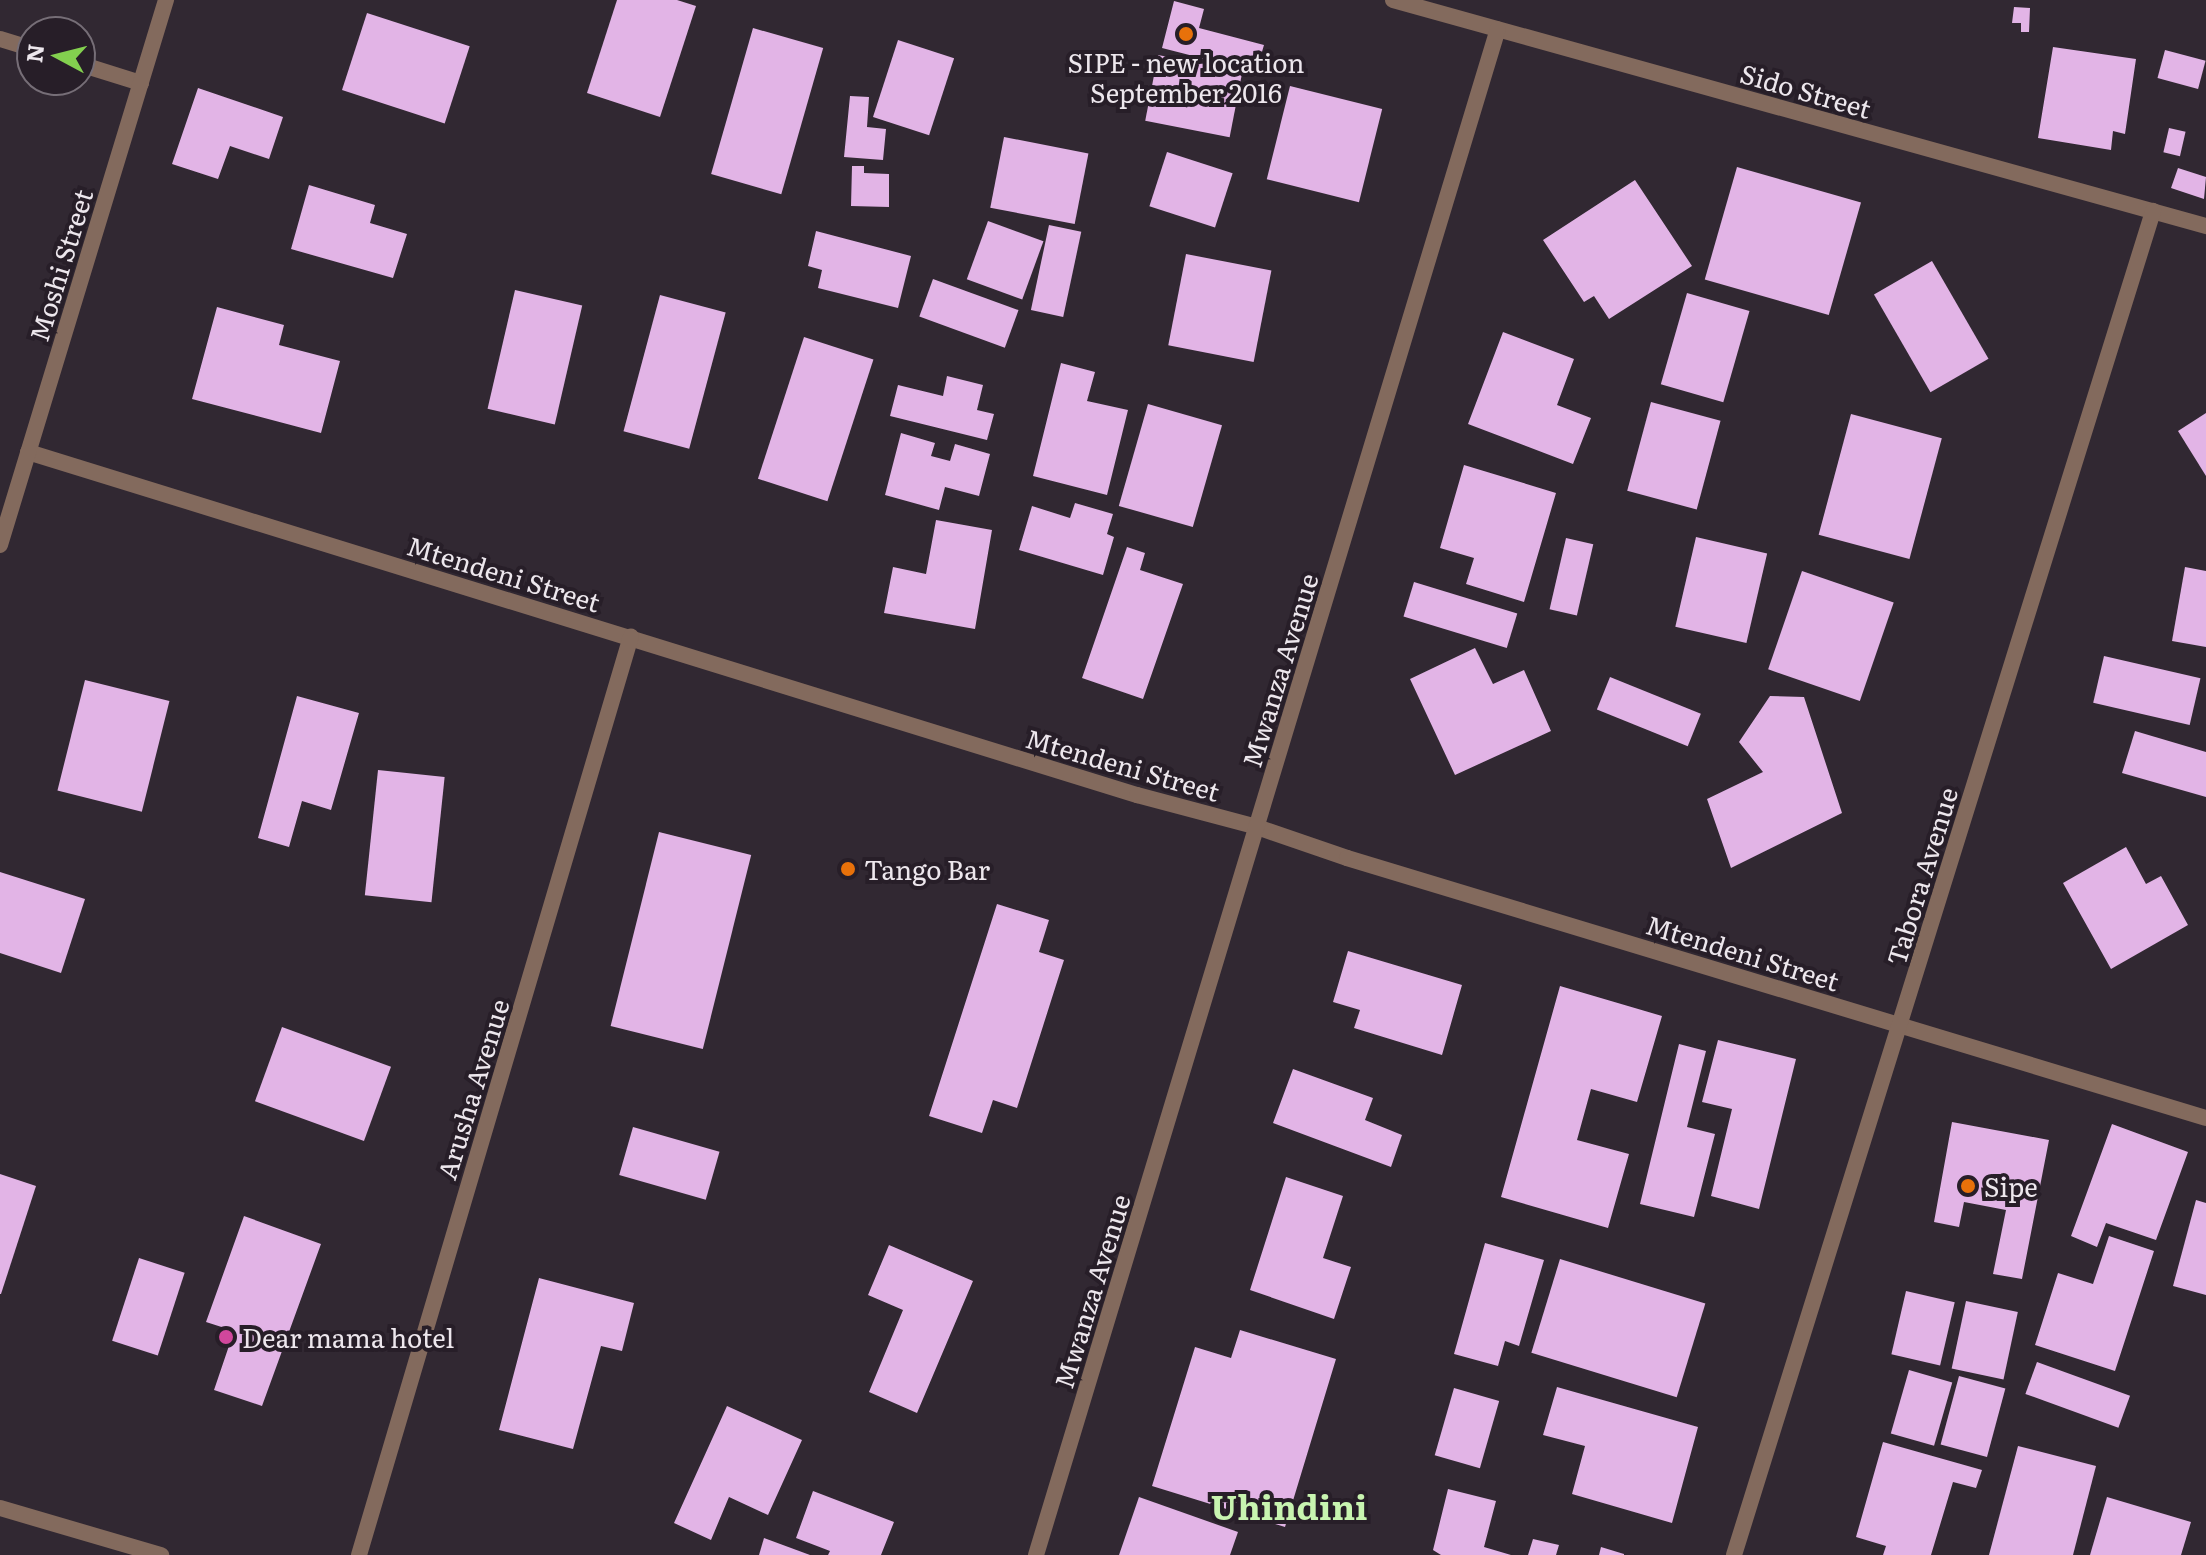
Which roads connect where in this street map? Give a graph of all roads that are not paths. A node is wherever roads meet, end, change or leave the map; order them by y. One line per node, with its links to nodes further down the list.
1 (166, 0): 5 (street, Moshi Street)
2 (1393, 0): 3 (street, Sido Street)
3 (1498, 29): 6 (street, Sido Street); 11 (street, Mwanza Avenue)
4 (96, 69): 5 (street)
5 (141, 83): 8 (street, Moshi Street)
6 (2153, 211): 7 (street, Sido Street); 12 (street, Tabora Avenue)
7 (2206, 226)
8 (28, 452): 9 (street, Moshi Street); 10 (street, Mtendeni Street)
9 (0, 545)
10 (631, 636): 11 (street, Mtendeni Street); 16 (street, Arusha Avenue)
11 (1257, 827): 12 (street, Mtendeni Street); 17 (street, Mwanza Avenue)
12 (1899, 1025): 13 (street, Mtendeni Street); 18 (street, Tabora Avenue)
13 (2206, 1118)
14 (0, 1508): 15 (street)
15 (161, 1555)
16 (359, 1555)
17 (1036, 1555)
18 (1734, 1555)

